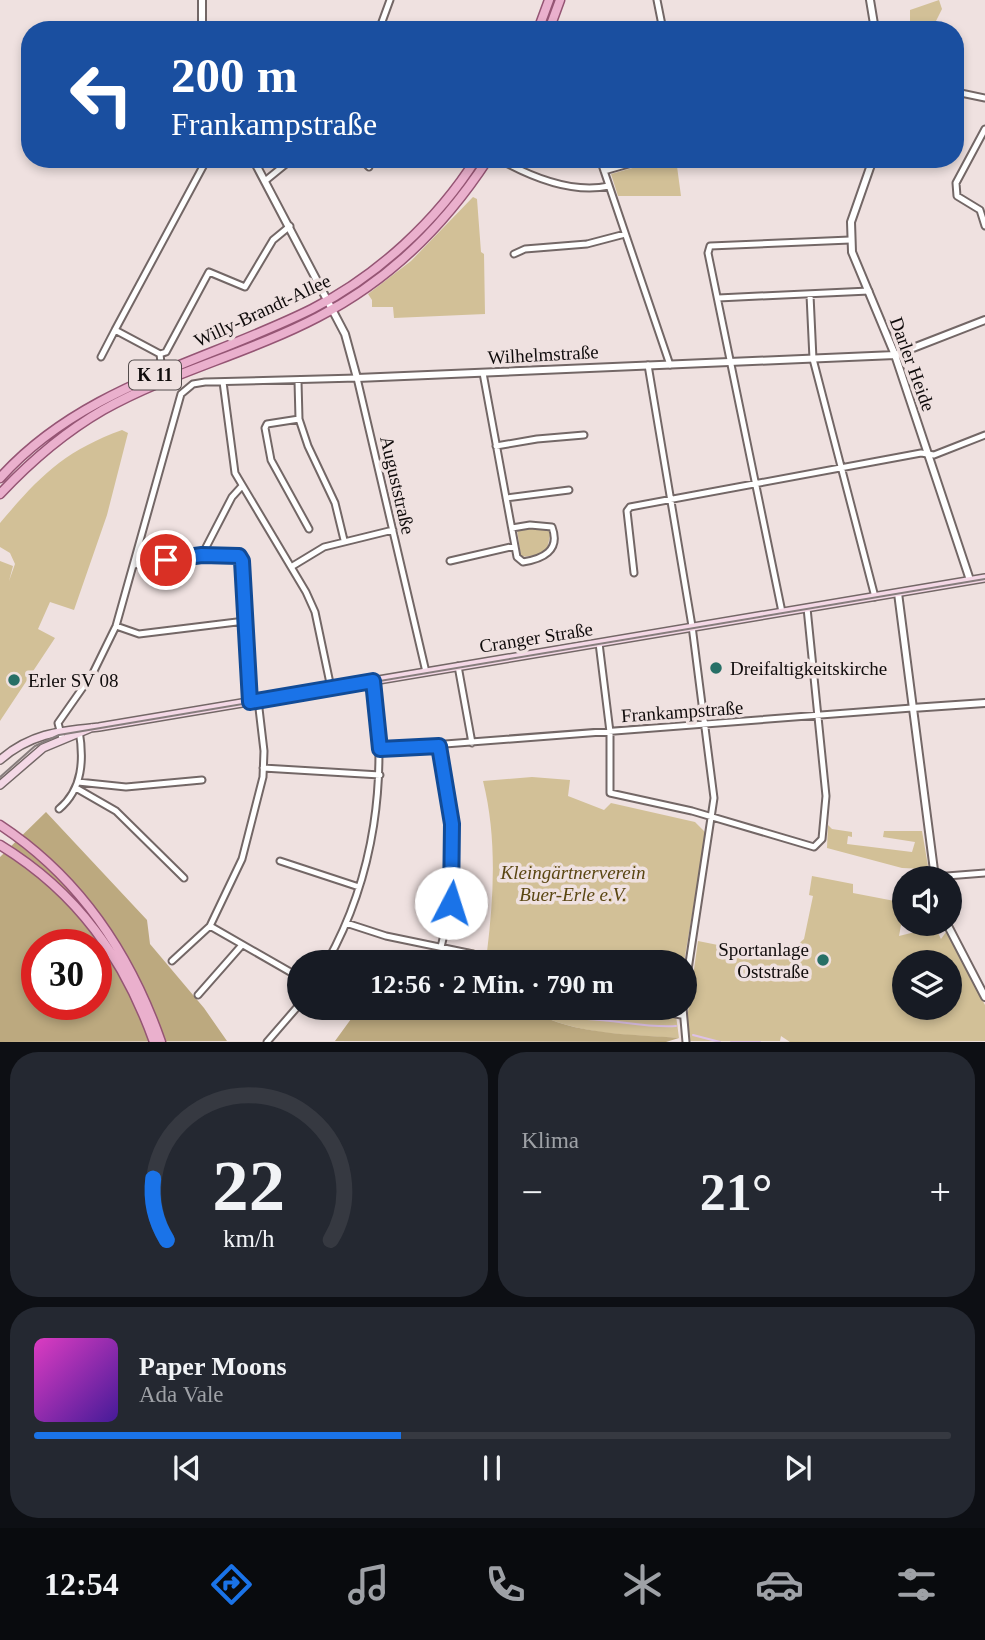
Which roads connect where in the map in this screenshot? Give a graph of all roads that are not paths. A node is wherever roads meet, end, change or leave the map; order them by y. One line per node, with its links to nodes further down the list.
1 (202, 0): 7 (street)
2 (390, 0): 8 (street)
3 (549, 0): 9 (main road)
4 (560, 0): 10 (main road)
5 (657, 0): 11 (street)
6 (870, 0): 12 (street)
7 (202, 21)
8 (382, 21)
9 (541, 21)
10 (552, 21)
11 (661, 21)
12 (874, 21)
13 (964, 94): 14 (street)
14 (985, 98)
15 (985, 129): 28 (street)
16 (202, 168): 39 (street)
17 (258, 168): 26 (street, Auguststraße)
18 (281, 168): 26 (street)
19 (469, 168): 36 (main road, Willy-Brandt-Allee / K 11)
20 (481, 168): 37 (main road, Willy-Brandt-Allee / K 11)
21 (520, 168): 27 (street)
22 (603, 168): 25 (street)
23 (617, 168): 25 (street)
24 (870, 168): 31 (street, Darler Heide)
25 (604, 172): 27 (street)
26 (265, 181): 29 (street, Auguststraße)
27 (609, 186): 30 (street)
28 (985, 224)
29 (290, 226): 36 (street, Auguststraße); 42 (street)
30 (625, 234): 32 (street); 46 (street)
31 (850, 240): 33 (street, Darler Heide); 35 (street)
32 (514, 254)
33 (869, 291): 34 (street); 40 (street, Darler Heide)
34 (810, 295): 35 (street); 43 (street)
35 (718, 298): 44 (street)
36 (327, 300): 37 (street, Auguststraße); 42 (main road, Willy-Brandt-Allee / K 11)
37 (333, 309): 49 (street, Auguststraße); 62 (main road, Willy-Brandt-Allee / K 11)
38 (985, 320): 40 (street, Wilhelmstraße)
39 (115, 330): 41 (street); 42 (street)
40 (895, 355): 43 (street, Wilhelmstraße); 56 (street, Darler Heide)
41 (101, 358)
42 (169, 358): 47 (main road, Willy-Brandt-Allee / K 11); 47 (street)
43 (813, 359): 44 (street, Wilhelmstraße); 57 (street)
44 (730, 363): 46 (street, Wilhelmstraße); 59 (street)
45 (648, 365): 46 (street, Wilhelmstraße); 48 (street, Wilhelmstraße); 64 (street)
46 (670, 365)
47 (162, 372): 58 (main road, Willy-Brandt-Allee / K 11)
48 (483, 373): 49 (street, Wilhelmstraße); 55 (street)
49 (357, 378): 50 (street, Wilhelmstraße); 67 (street, Auguststraße)
50 (298, 381): 51 (street, Wilhelmstraße); 52 (street)
51 (223, 382): 60 (street); 72 (street, Wilhelmstraße)
52 (299, 419): 66 (street); 68 (street)
53 (584, 435): 55 (street)
54 (985, 435): 56 (street)
55 (496, 446): 63 (street)
56 (928, 453): 57 (street); 76 (street, Darler Heide)
57 (841, 468): 59 (street); 78 (street)
58 (0, 478)
59 (755, 485): 64 (street); 80 (street)
60 (242, 486): 70 (street); 73 (street)
61 (569, 490): 63 (street)
62 (0, 494)
63 (506, 498): 65 (street)
64 (670, 499): 74 (street); 83 (street)
65 (512, 528): 69 (street); 69 (street)
66 (309, 529)
67 (393, 530): 68 (street); 86 (street, Auguststraße)
68 (344, 540): 73 (street)
69 (515, 546): 71 (street)
70 (202, 555): 72 (street); 81 (street)
71 (450, 561)
72 (134, 565): 82 (street)
73 (290, 567): 88 (street)
74 (634, 573)
75 (985, 578): 76 (main road, Cranger Straße)
76 (970, 580): 77 (main road, Cranger Straße)
77 (898, 593): 78 (main road, Cranger Straße); 91 (street)
78 (875, 597): 79 (main road, Cranger Straße)
79 (807, 608): 80 (main road, Cranger Straße); 92 (street)
80 (782, 612): 83 (main road, Cranger Straße)
81 (245, 621): 82 (street); 89 (street)
82 (116, 626): 94 (street)
83 (692, 627): 84 (main road, Cranger Straße); 93 (street)
84 (599, 643): 85 (main road, Cranger Straße); 96 (street)
85 (458, 666): 86 (main road, Cranger Straße); 98 (street)
86 (426, 672): 87 (main road, Cranger Straße)
87 (373, 681): 88 (main road, Cranger Straße); 100 (street)
88 (331, 688): 89 (main road, Cranger Straße)
89 (254, 701): 95 (main road, Cranger Straße); 102 (street)
90 (985, 703): 91 (street, Frankampstraße)
91 (912, 708): 92 (street, Frankampstraße); 112 (street)
92 (820, 716): 93 (street, Frankampstraße); 108 (street)
93 (705, 724): 96 (street, Frankampstraße); 108 (street)
94 (57, 730): 95 (main road, Cranger Straße); 97 (street); 101 (main road, Cranger Straße)
95 (79, 731): 97 (main road, Cranger Straße); 106 (street)
96 (610, 732): 98 (street, Frankampstraße); 108 (street)
97 (62, 738): 105 (main road, Cranger Straße)
98 (472, 743): 99 (street, Frankampstraße)
99 (439, 746): 100 (street, Frankampstraße); 121 (street)
100 (380, 749): 103 (street)
101 (0, 760)
102 (263, 768): 103 (street); 118 (street)
103 (380, 775): 116 (street)
104 (202, 780): 106 (street)
105 (0, 785)
106 (77, 785): 107 (street); 115 (street)
107 (60, 809)
108 (713, 818): 124 (street)
109 (0, 825): 132 (main road)
110 (0, 845): 131 (main road)
111 (280, 861): 116 (street)
112 (932, 866)
113 (985, 873): 114 (street)
114 (962, 875)
115 (184, 878)
116 (359, 887): 117 (street)
117 (346, 923): 121 (street); 122 (street)
118 (210, 926): 120 (street); 125 (street)
119 (953, 936): 128 (street)
120 (242, 945): 126 (street); 127 (street)
121 (441, 947): 123 (street)
122 (333, 950)
123 (455, 950)
124 (691, 950)
125 (172, 961)
126 (287, 970)
127 (198, 995)
128 (985, 997)
129 (287, 1018): 133 (street)
130 (683, 1020): 134 (street)
131 (154, 1041)
132 (161, 1041)
133 (267, 1041)
134 (685, 1041)

